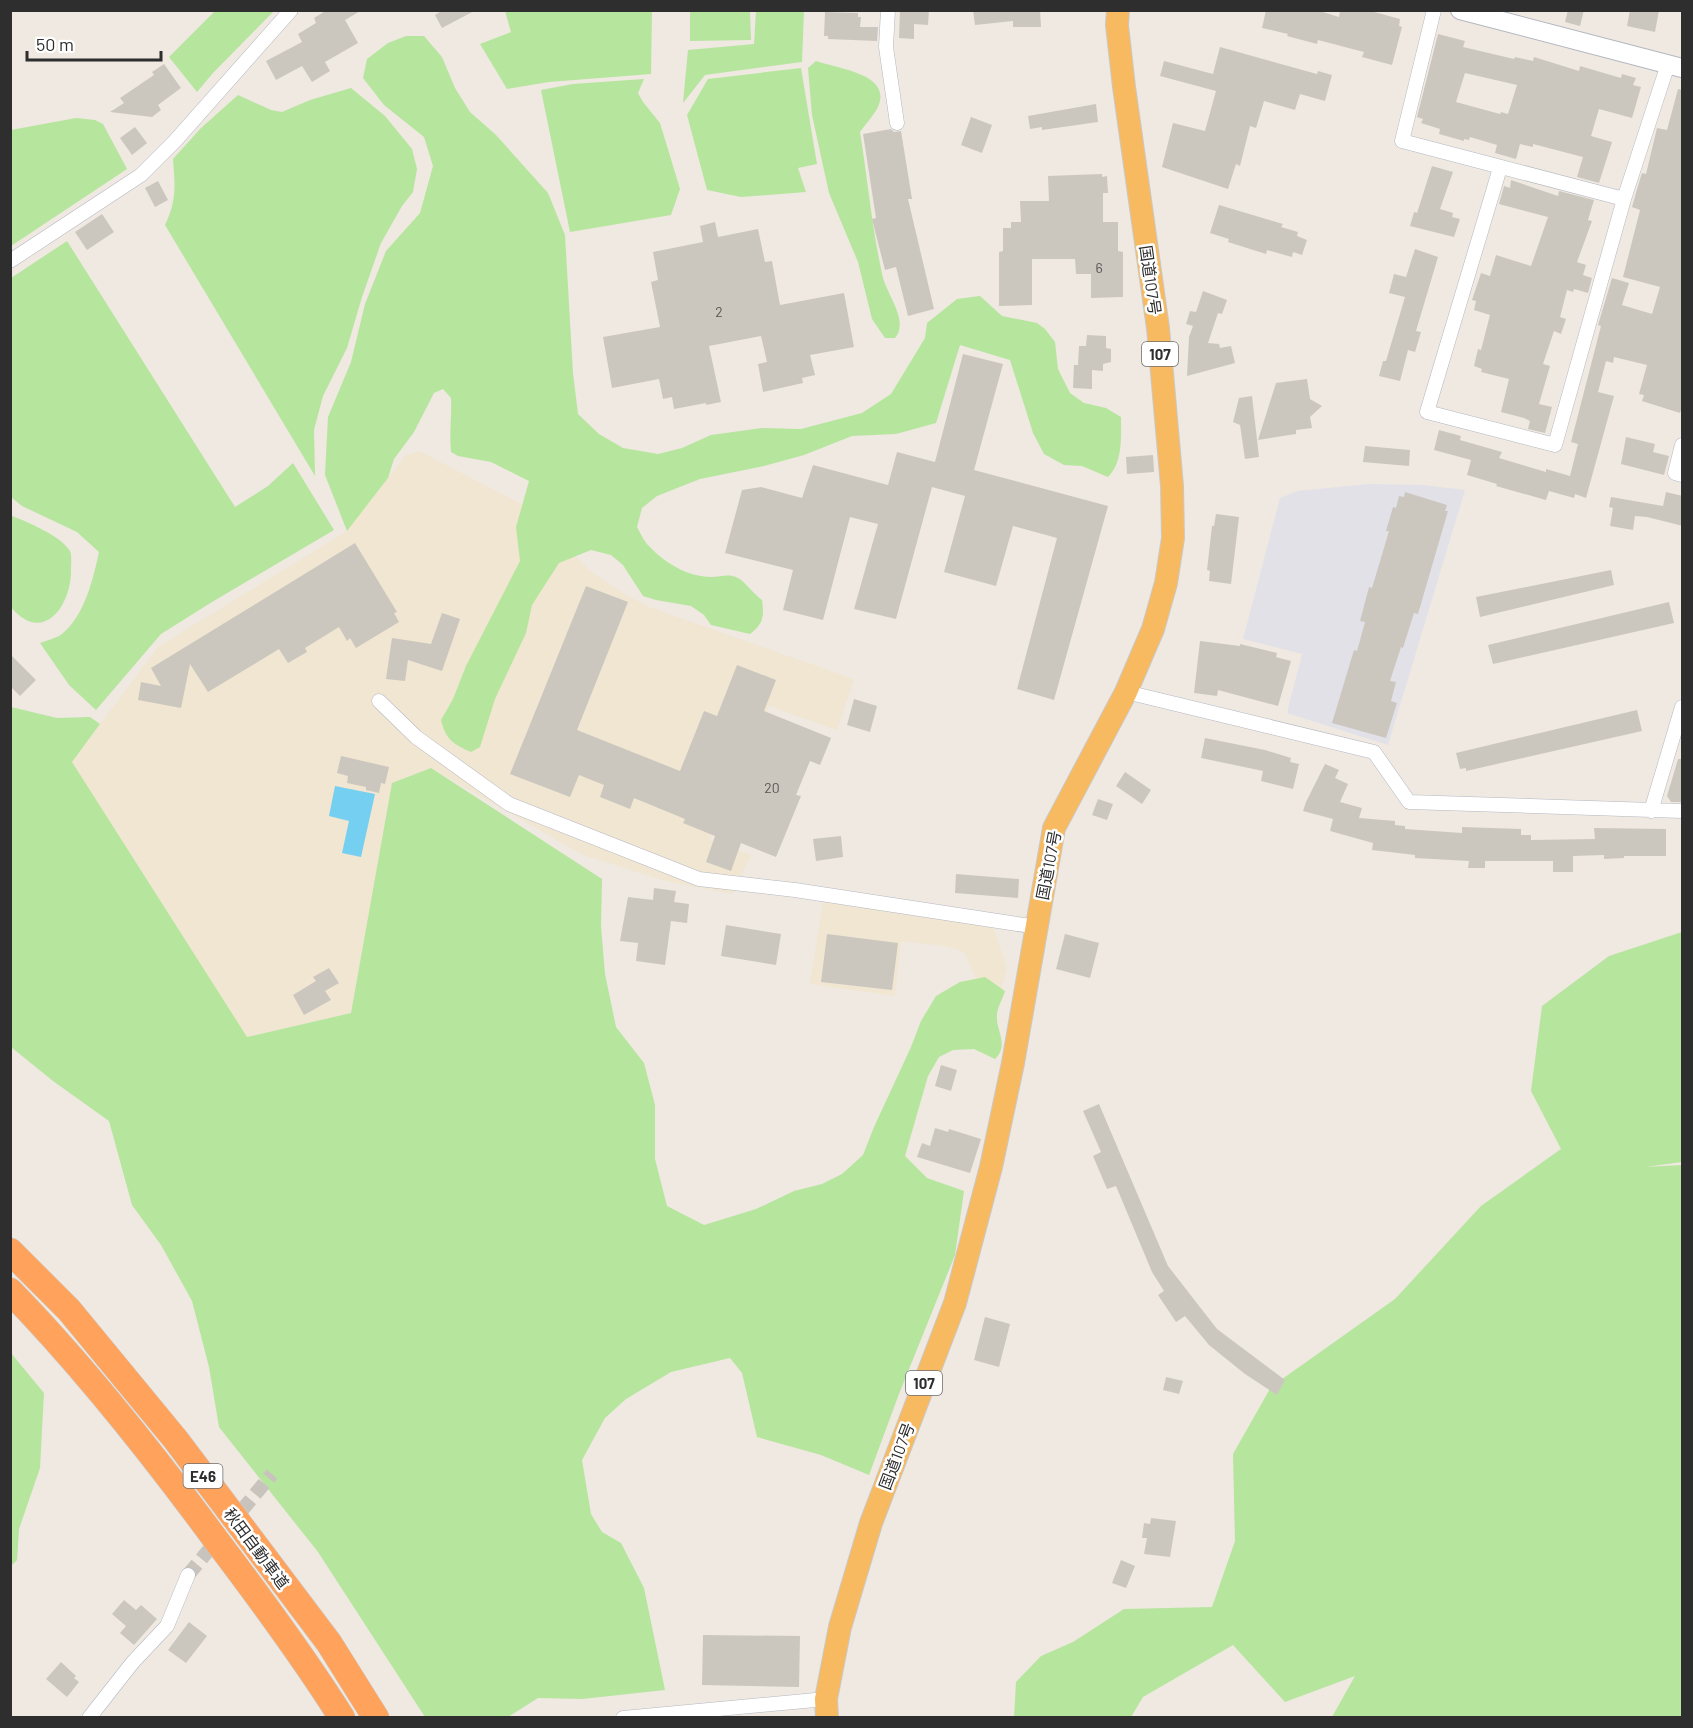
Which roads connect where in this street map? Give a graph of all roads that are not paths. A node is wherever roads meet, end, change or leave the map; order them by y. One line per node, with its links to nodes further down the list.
1 (291, 10): 10 (street)
2 (888, 10): 7 (street)
3 (1118, 10): 13 (highway, 国道107号 / 107)
4 (1434, 10): 8 (street)
5 (1460, 10): 6 (street)
6 (1675, 66): 9 (street)
7 (897, 123)
8 (1500, 168): 9 (street); 9 (street)
9 (1624, 200)
10 (10, 261)
11 (1683, 445): 12 (street)
12 (1683, 475)
13 (1126, 692): 16 (street); 18 (highway, 国道107号 / 107)
14 (379, 701): 18 (street)
15 (1683, 707): 16 (street)
16 (1651, 811): 17 (street)
17 (1683, 811)
18 (1037, 927): 22 (highway, 国道107号 / 107)
19 (10, 1251): 25 (highway, 秋田自動車道 / E46)
20 (10, 1291): 24 (highway, 秋田自動車道 / E46)
21 (188, 1575): 23 (street)
22 (826, 1708): 26 (street)
23 (89, 1718)
24 (342, 1718)
25 (376, 1718)
26 (623, 1718)

